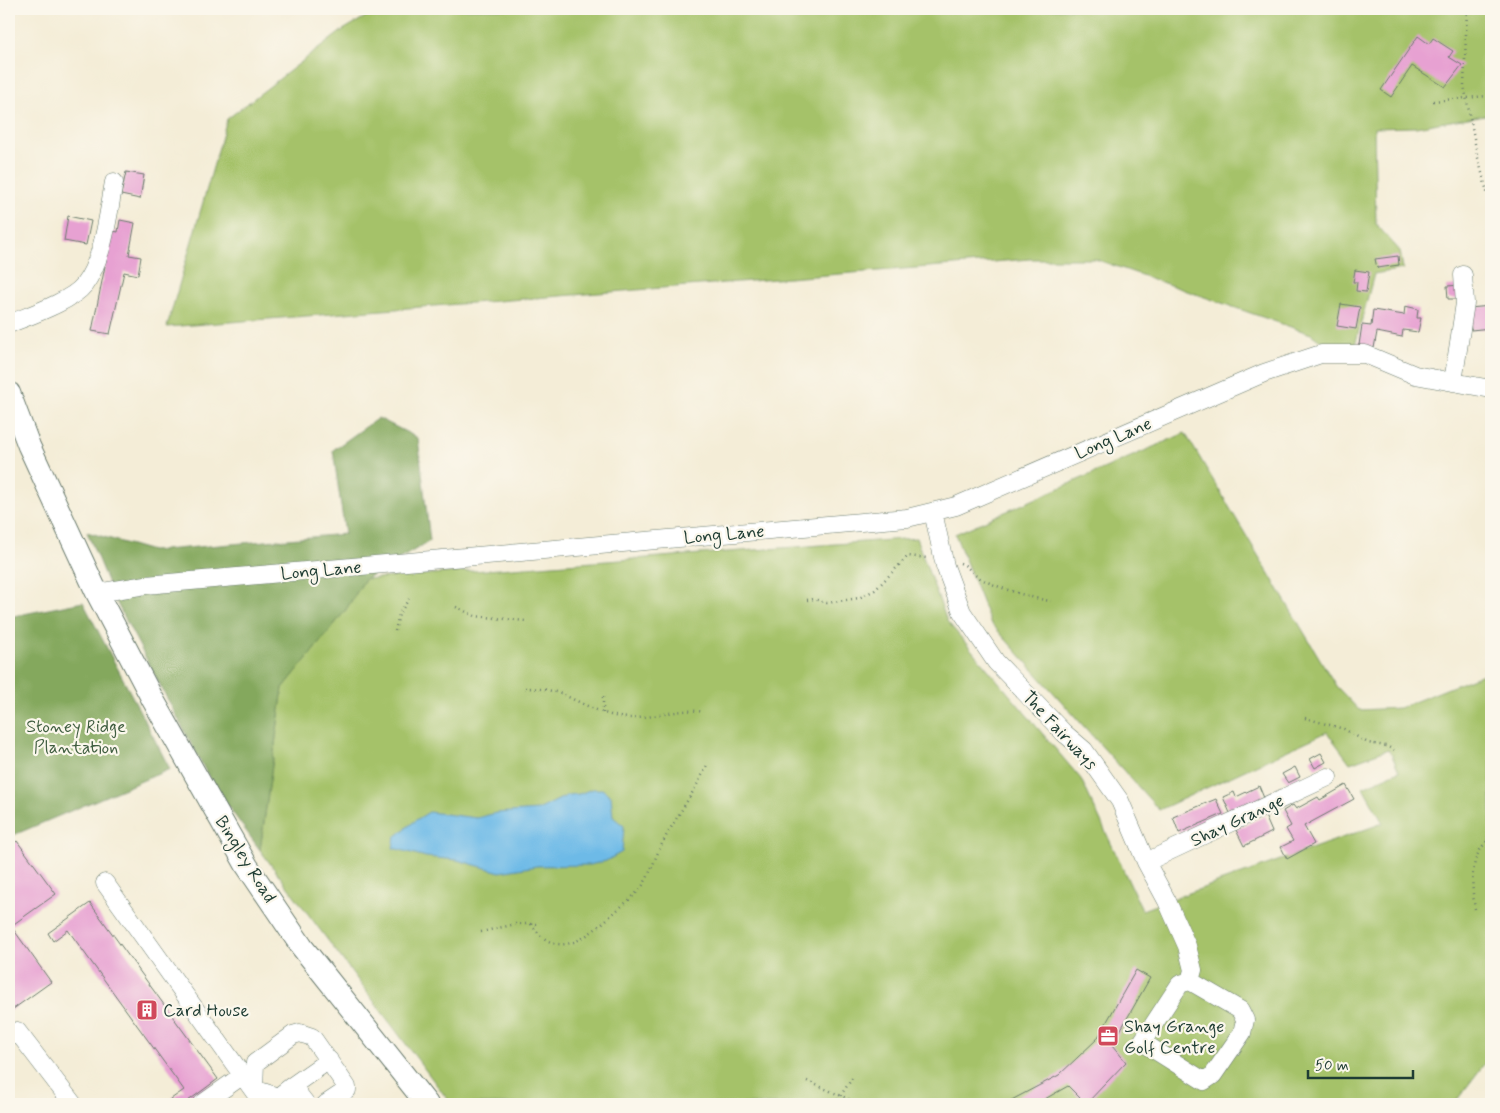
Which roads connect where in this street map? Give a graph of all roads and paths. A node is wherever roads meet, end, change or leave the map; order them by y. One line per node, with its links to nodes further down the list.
1 (1467, 9): 3 (path)
2 (1488, 96): 3 (path)
3 (1466, 97): 4 (path); 6 (path)
4 (1434, 101)
5 (114, 182): 8 (street)
6 (1491, 207)
7 (1463, 275): 9 (street)
8 (9, 324)
9 (1453, 382): 10 (street, Long Lane); 12 (street, Long Lane)
10 (1491, 389)
11 (9, 393): 15 (main road, Bingley Road)
12 (933, 512): 15 (street, Long Lane); 31 (street, The Fairways)
13 (931, 559): 17 (path)
14 (954, 562): 18 (path)
15 (97, 593): 50 (main road, Bingley Road)
16 (409, 600): 21 (path)
17 (807, 600)
18 (1051, 601)
19 (456, 607): 20 (path)
20 (526, 621)
21 (394, 631)
22 (525, 688): 25 (path)
23 (603, 697): 25 (path)
24 (704, 712): 25 (path)
25 (603, 713)
26 (1305, 718): 27 (path)
27 (1394, 750)
28 (707, 765): 34 (path)
29 (1328, 777): 31 (street, Shay Grange)
30 (1491, 838): 33 (path)
31 (1146, 862): 37 (street, The Fairways)
32 (105, 883): 41 (street)
33 (1475, 909)
34 (531, 924): 35 (path); 36 (path)
35 (538, 924)
36 (481, 932)
37 (1190, 981): 37 (street)
38 (9, 1037): 45 (street)
39 (329, 1060): 41 (street); 43 (street); 49 (street)
40 (853, 1077): 44 (path)
41 (248, 1082): 43 (street); 46 (street); 47 (street)
42 (807, 1082): 44 (path)
43 (292, 1086): 48 (street)
44 (842, 1096): 51 (path); 52 (path)
45 (72, 1104)
46 (202, 1104)
47 (263, 1104)
48 (306, 1104)
49 (326, 1104)
50 (427, 1104)
51 (835, 1104)
52 (860, 1104)

